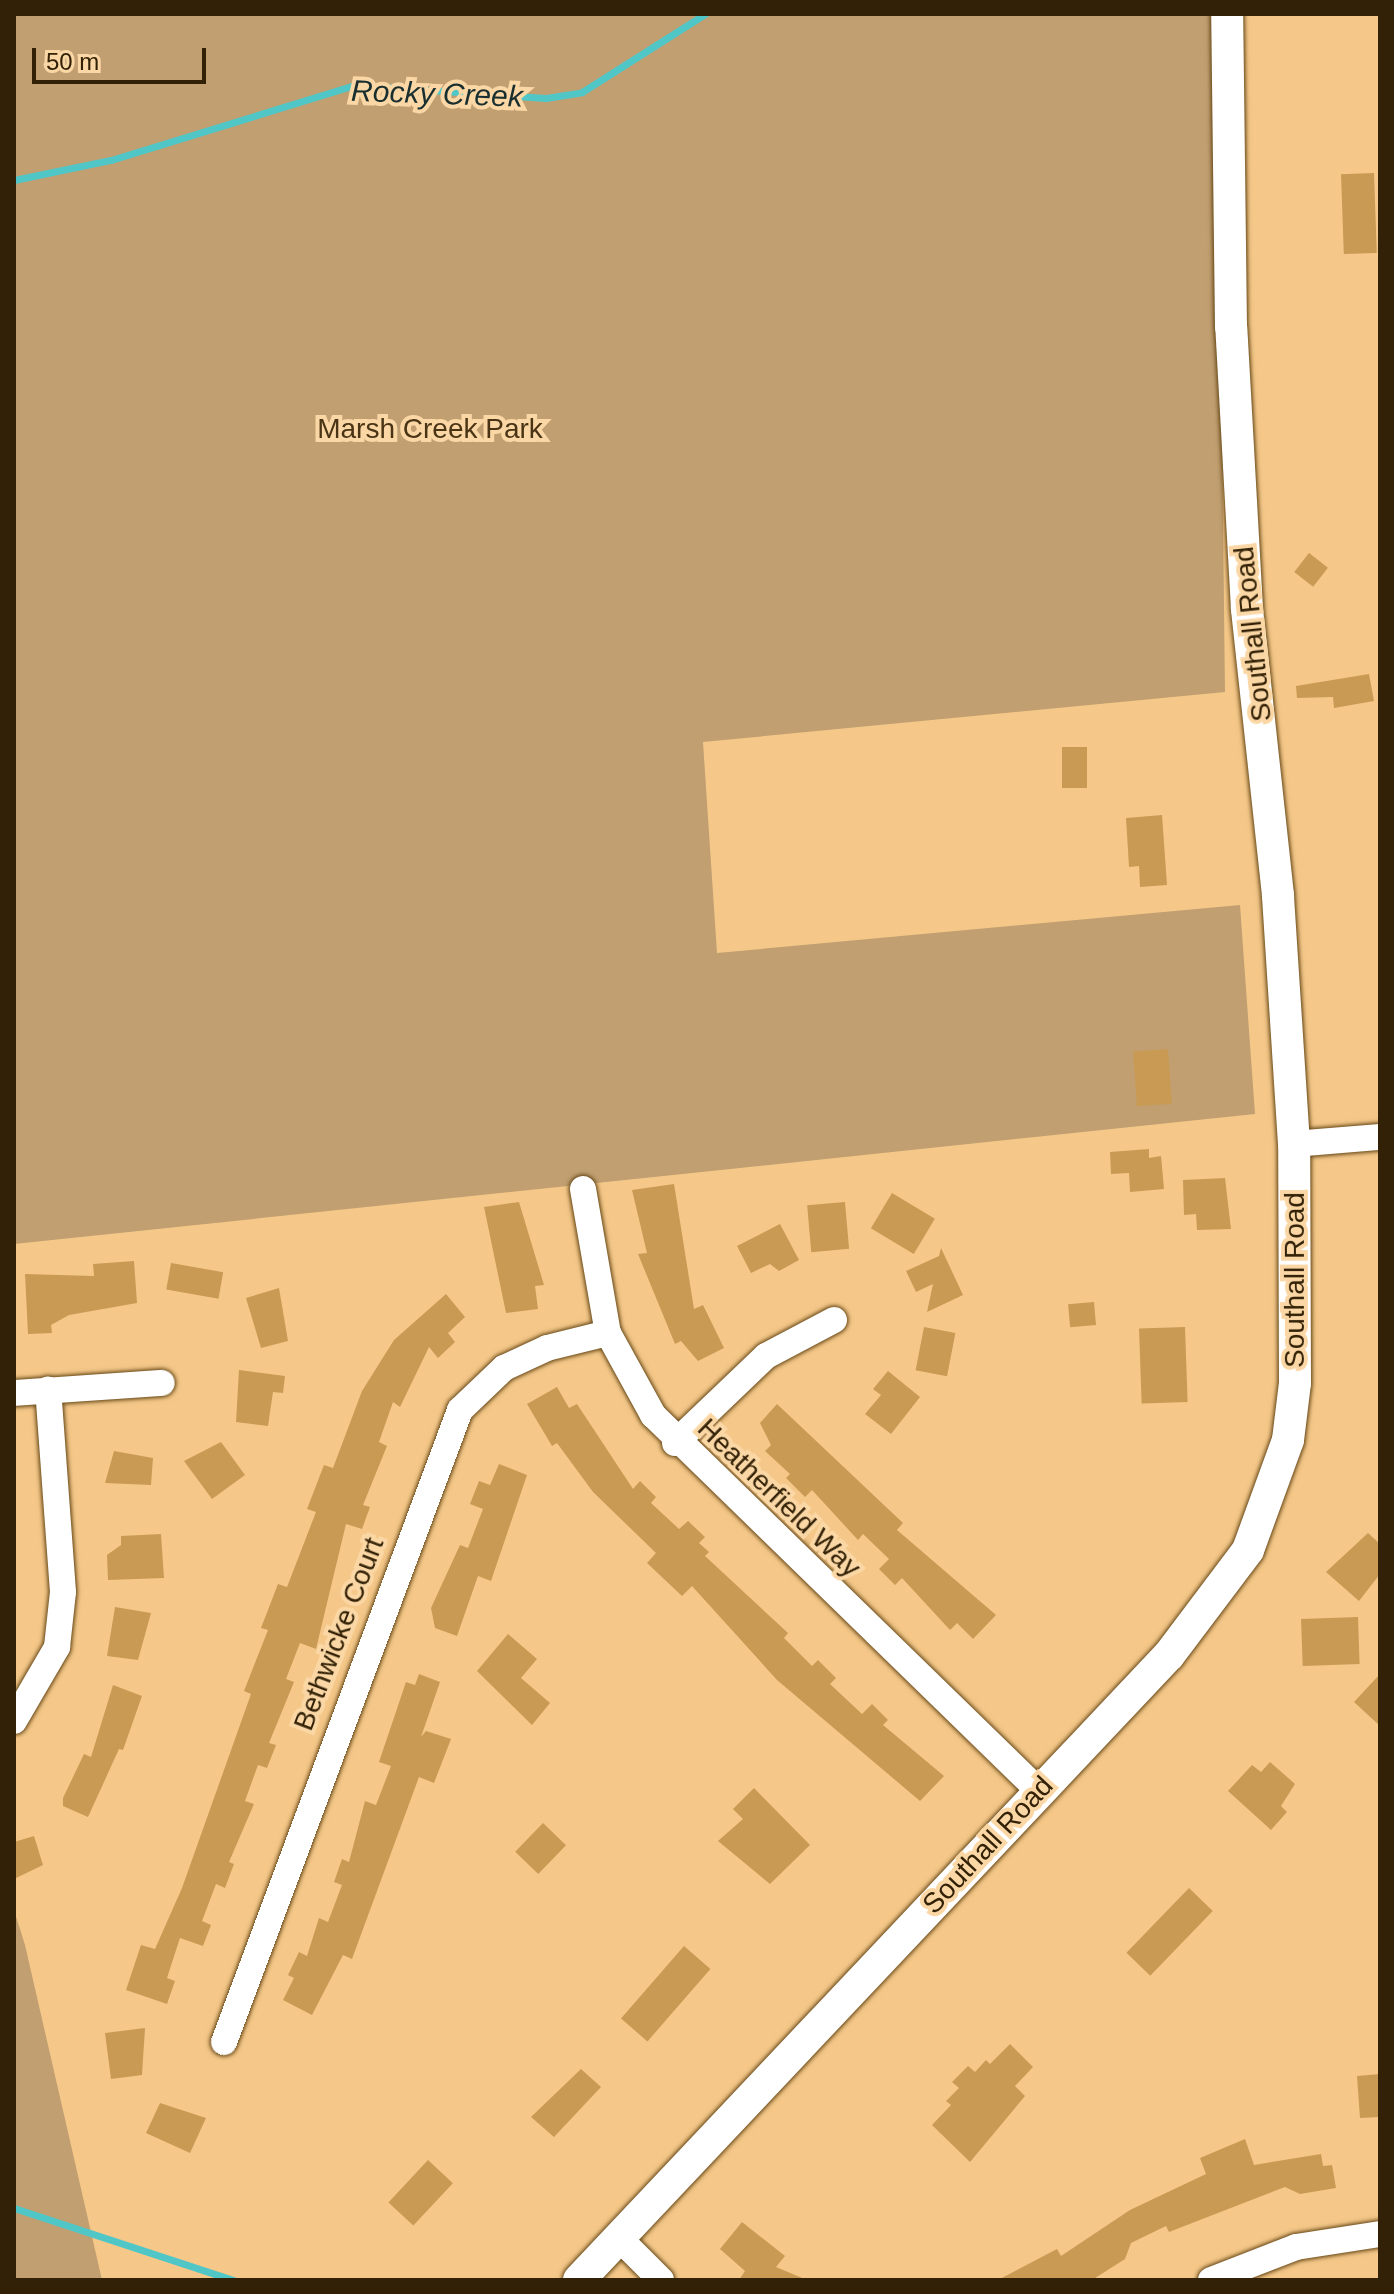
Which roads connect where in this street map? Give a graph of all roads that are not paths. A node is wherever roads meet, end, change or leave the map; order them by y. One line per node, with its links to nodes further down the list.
1 (1227, 14): 3 (street, Southall Road)
2 (1380, 1137): 3 (street)
3 (1294, 1144): 12 (street, Southall Road)
4 (583, 1189): 6 (street, Heatherfield Way)
5 (834, 1320): 10 (street)
6 (608, 1333): 10 (street, Heatherfield Way); 13 (street, Bethwicke Court)
7 (162, 1383): 8 (street)
8 (48, 1390): 9 (street); 11 (street)
9 (14, 1393)
10 (675, 1443): 12 (street, Heatherfield Way)
11 (14, 1721)
12 (1039, 1791): 15 (street, Southall Road)
13 (224, 2042)
14 (1380, 2234): 16 (street)
15 (620, 2239): 17 (street, Southall Road); 18 (street)
16 (1216, 2279)
17 (579, 2280)
18 (661, 2280)

